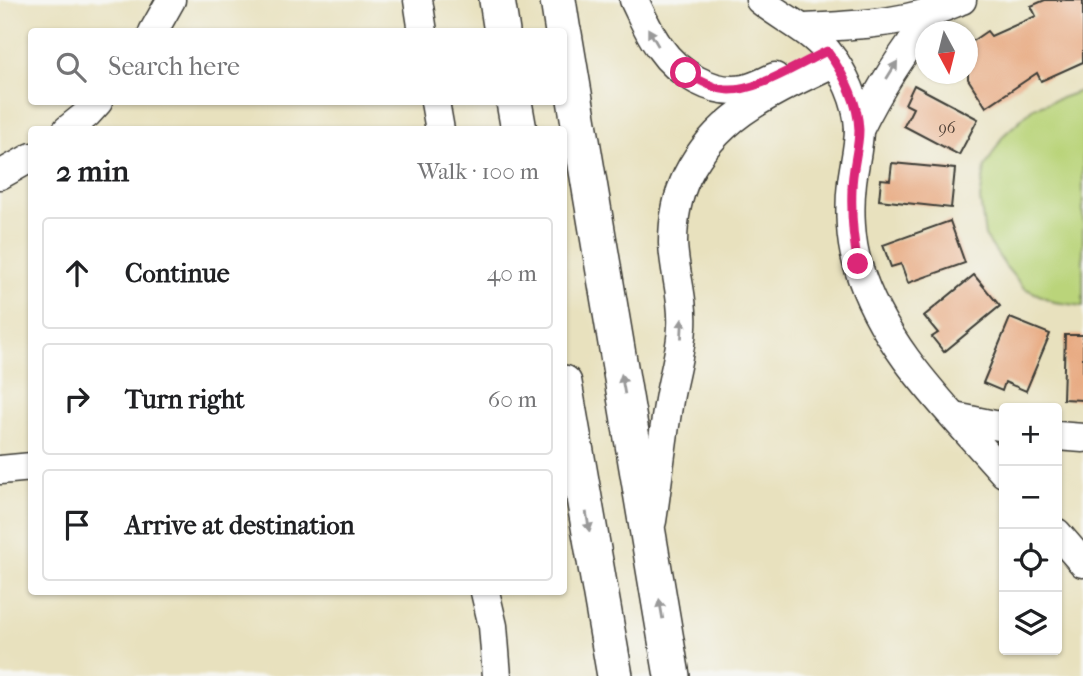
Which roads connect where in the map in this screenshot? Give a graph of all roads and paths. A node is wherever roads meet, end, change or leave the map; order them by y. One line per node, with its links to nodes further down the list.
1 (171, 0): 9 (street)
2 (418, 0): 10 (street)
3 (497, 0): 11 (main road)
4 (558, 0): 12 (main road)
5 (634, 0): 16 (street, one-way to 5)
6 (760, 0): 13 (street)
7 (962, 0): 8 (street)
8 (934, 11): 13 (street); 21 (street, one-way to 8)
9 (155, 28)
10 (422, 28)
11 (501, 28)
12 (562, 28)
13 (804, 28): 15 (street)
14 (567, 56): 33 (main road, one-way to 14)
15 (831, 57): 16 (street); 21 (street)
16 (739, 100): 33 (street, one-way to 16)
17 (436, 105): 19 (street)
18 (515, 105): 20 (main road)
19 (439, 126)
20 (518, 126)
21 (859, 130): 25 (street)
22 (28, 159): 23 (street)
23 (0, 175)
24 (567, 400): 37 (main road, one-way to 37)
25 (955, 416): 26 (street); 30 (street)
26 (999, 426)
27 (1062, 436): 28 (street)
28 (1083, 438)
29 (28, 467): 31 (street)
30 (999, 467)
31 (0, 470)
32 (1062, 539): 34 (street)
33 (650, 541): 38 (main road, one-way to 33)
34 (1083, 563)
35 (486, 595): 36 (street)
36 (497, 676)
37 (615, 676)
38 (672, 676)

